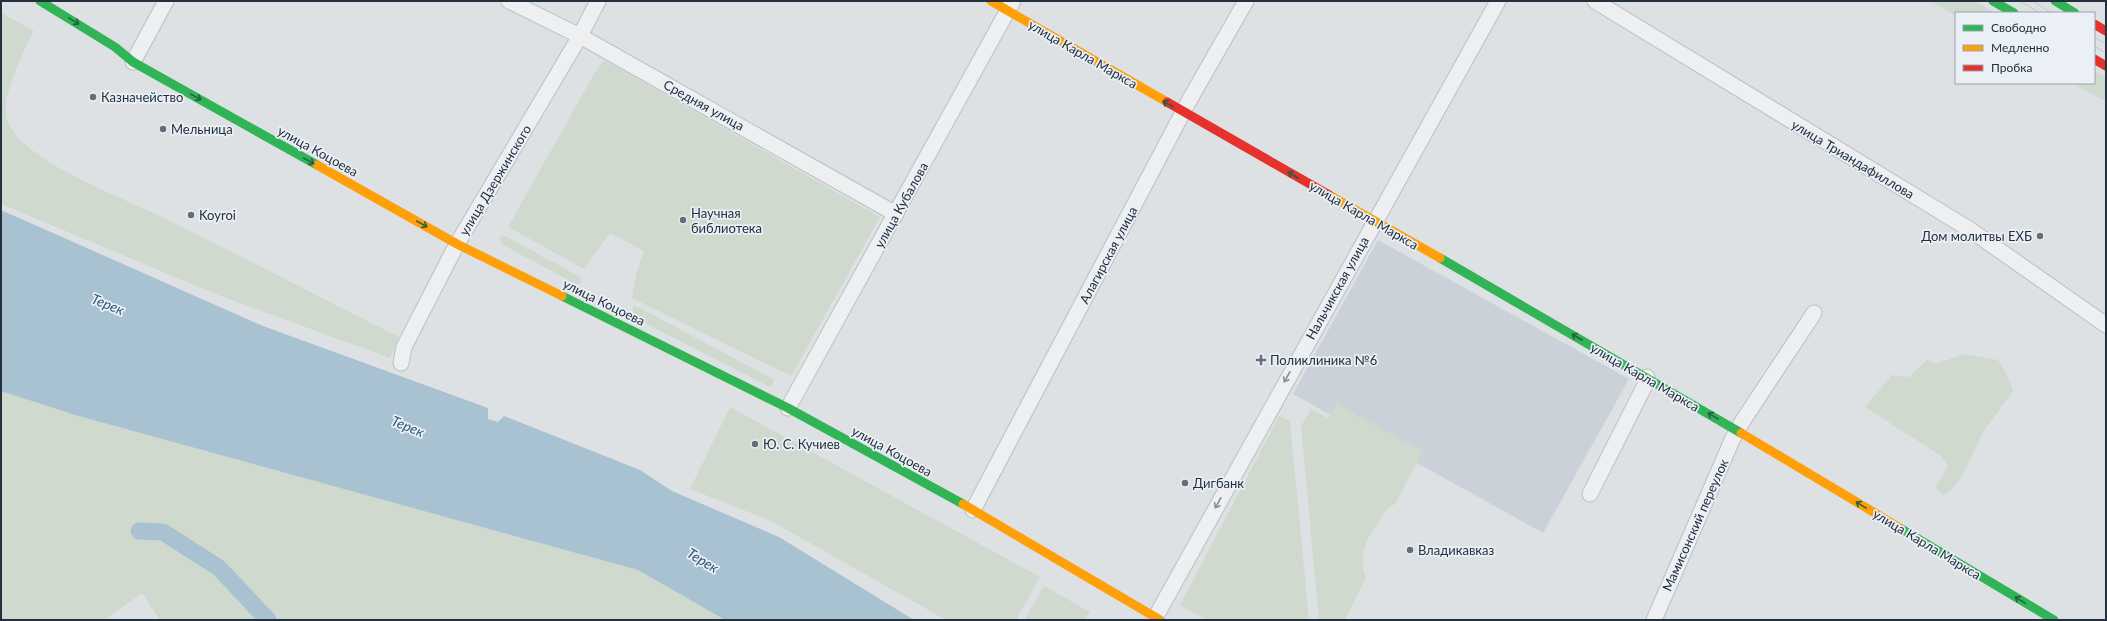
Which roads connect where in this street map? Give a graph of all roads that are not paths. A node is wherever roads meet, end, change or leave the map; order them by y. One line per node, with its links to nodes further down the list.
1 (40, 1): 18 (street, улица Коцоева, one-way to 18)
2 (166, 1): 18 (street)
3 (509, 1): 16 (street, Средняя улица)
4 (598, 1): 16 (street, улица Дзержинского)
5 (991, 1): 11 (street, улица Карла Маркса)
6 (1246, 1): 20 (street, Алагирская улица)
7 (1498, 1): 22 (street, Нальчикская улица)
8 (1595, 1): 25 (street, улица Триандафиллова)
9 (1993, 1): 12 (street)
10 (2054, 1): 13 (street)
11 (1010, 6): 20 (street, улица Карла Маркса, one-way to 11); 21 (street, улица Кубалова)
12 (2012, 12)
13 (2073, 12)
14 (2095, 25): 15 (street)
15 (2106, 31)
16 (580, 36): 21 (street, Средняя улица); 23 (street, улица Дзержинского)
17 (2095, 60): 19 (street)
18 (133, 62): 23 (street, улица Коцоева, one-way to 23)
19 (2106, 66)
20 (1184, 112): 22 (street, улица Карла Маркса, one-way to 20); 31 (street, Алагирская улица)
21 (896, 214): 28 (street, улица Кубалова)
22 (1376, 222): 27 (street, улица Карла Маркса, one-way to 22); 32 (street, Нальчикская улица, one-way to 32)
23 (457, 244): 26 (street, улица Дзержинского); 28 (street, улица Коцоева)
24 (1814, 313): 29 (street)
25 (2106, 325)
26 (401, 363)
27 (1647, 377): 29 (street, улица Карла Маркса, one-way to 27); 30 (street)
28 (788, 408): 31 (street, улица Коцоева)
29 (1737, 431): 33 (street, Мамисонский переулок); 34 (street, улица Карла Маркса, one-way to 29)
30 (1590, 494)
31 (973, 510): 32 (street, улица Коцоева)
32 (1157, 619)
33 (1654, 620)
34 (2054, 620)

